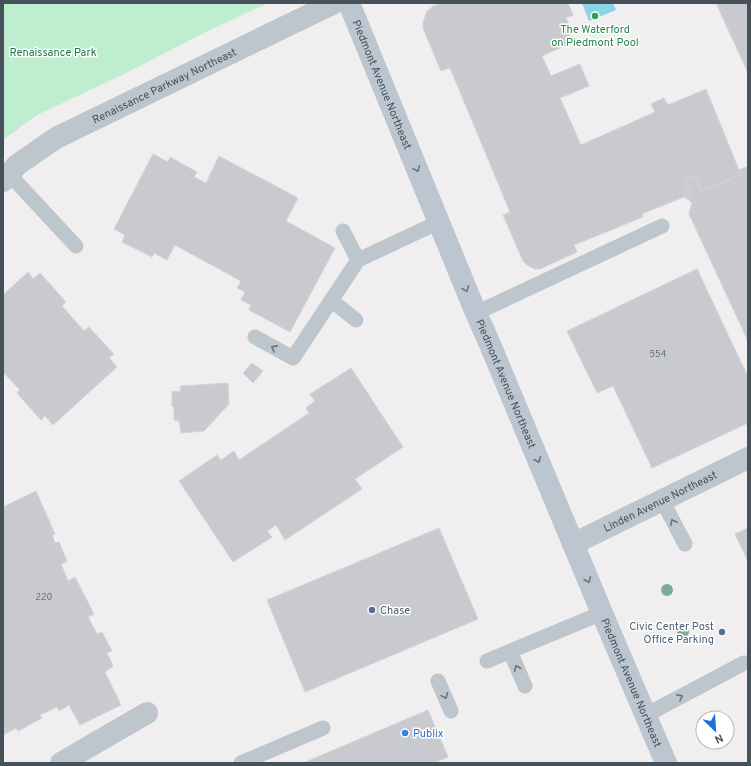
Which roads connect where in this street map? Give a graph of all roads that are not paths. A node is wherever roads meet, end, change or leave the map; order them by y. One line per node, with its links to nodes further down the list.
1 (334, 3): 3 (street, Renaissance Parkway Northeast)
2 (349, 3): 4 (main road, Piedmont Avenue Northeast, one-way to 4)
3 (6, 177): 7 (lane)
4 (439, 222): 8 (lane); 10 (main road, Piedmont Avenue Northeast, one-way to 10)
5 (662, 226): 10 (lane)
6 (342, 231): 8 (lane)
7 (76, 246)
8 (358, 260): 9 (lane)
9 (331, 300): 11 (lane); 12 (lane, one-way to 12)
10 (476, 313): 15 (main road, Piedmont Avenue Northeast, one-way to 15)
11 (356, 320)
12 (255, 337)
13 (748, 458): 14 (street, Linden Avenue Northeast)
14 (662, 500): 15 (street, Linden Avenue Northeast); 16 (lane, one-way to 14)
15 (573, 544): 17 (main road, Piedmont Avenue Northeast, one-way to 17)
16 (685, 544)
17 (602, 613): 18 (lane); 25 (main road, Piedmont Avenue Northeast)
18 (510, 651): 19 (lane); 22 (lane, one-way to 18)
19 (487, 661)
20 (744, 663): 25 (lane, one-way to 20)
21 (438, 681): 23 (lane, one-way to 23)
22 (525, 686)
23 (451, 711)
24 (147, 713): 27 (street)
25 (646, 715): 29 (main road, Piedmont Avenue Northeast)
26 (323, 728): 28 (lane)
27 (61, 763)
28 (241, 763)
29 (666, 763)

